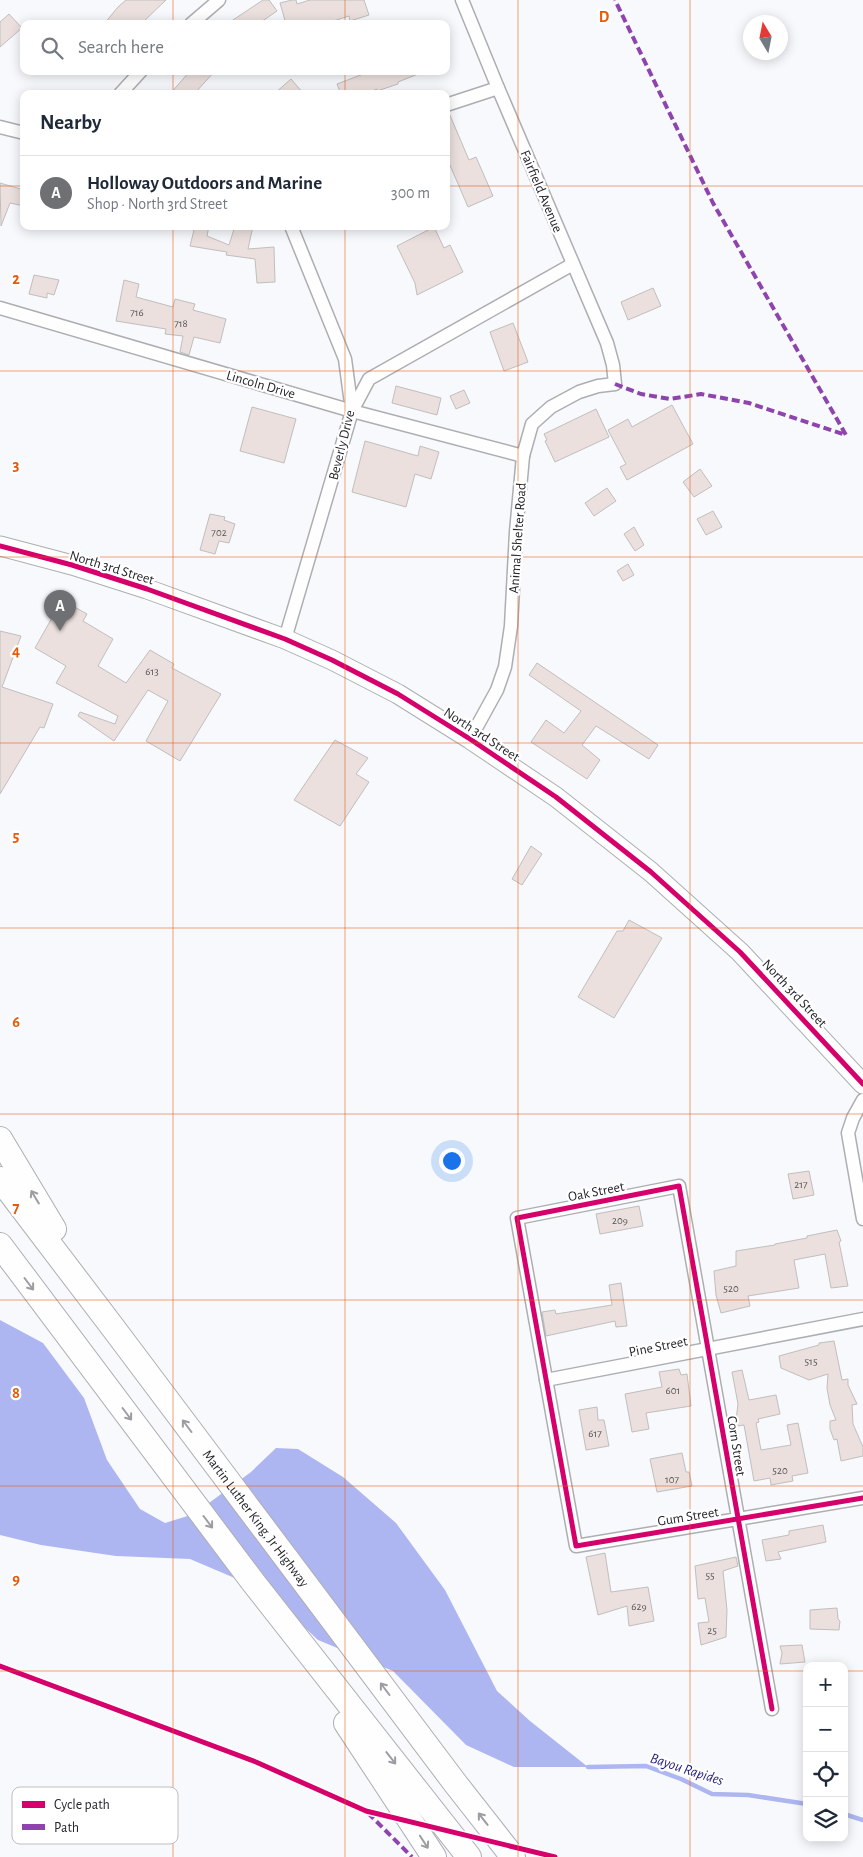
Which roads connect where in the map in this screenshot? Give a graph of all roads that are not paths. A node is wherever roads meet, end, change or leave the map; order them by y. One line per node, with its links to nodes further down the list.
1 (219, 0): 3 (street)
2 (462, 0): 5 (street, Fairfield Avenue)
3 (196, 20)
4 (137, 75): 6 (street)
5 (498, 88): 7 (street); 11 (street, Fairfield Avenue)
6 (123, 90)
7 (450, 104)
8 (0, 127): 9 (street)
9 (20, 132)
10 (292, 230): 14 (street, Beverly Drive)
11 (573, 264): 13 (street, Fairfield Avenue); 14 (street)
12 (0, 308): 14 (street, Lincoln Drive)
13 (614, 384): 15 (street, Animal Shelter Road)
14 (352, 411): 15 (street, Lincoln Drive); 17 (street, Beverly Drive)
15 (523, 456): 18 (street, Animal Shelter Road)
16 (0, 546): 17 (main road, North 3rd Street)
17 (285, 639): 18 (main road, North 3rd Street)
18 (470, 739): 19 (main road, North 3rd Street)
19 (863, 1084)
20 (863, 1100): 24 (street)
21 (0, 1139): 27 (highway, one-way to 21)
22 (0, 1179): 27 (highway, Martin Luther King, Jr Highway)
23 (679, 1186): 28 (street, Corn Street); 29 (street, Oak Street)
24 (863, 1219)
25 (0, 1245): 32 (highway, one-way to 32)
26 (863, 1319): 28 (street, Pine Street)
27 (114, 1329): 36 (highway, Martin Luther King, Jr Highway, one-way to 27)
28 (709, 1348): 29 (street, Pine Street); 31 (street, Corn Street)
29 (546, 1380): 31 (street, Gum Street)
30 (863, 1498): 31 (street, Gum Street)
31 (738, 1519): 33 (street, Corn Street)
32 (253, 1582): 34 (highway, one-way to 34); 35 (highway, one-way to 35)
33 (772, 1709)
34 (434, 1857)
35 (469, 1857)
36 (513, 1857)

